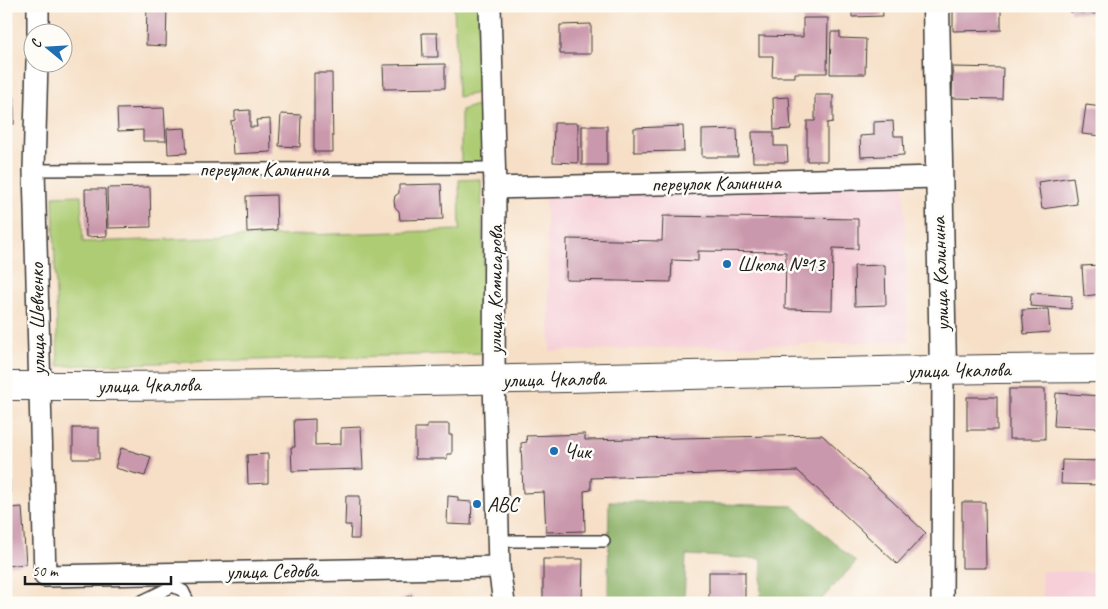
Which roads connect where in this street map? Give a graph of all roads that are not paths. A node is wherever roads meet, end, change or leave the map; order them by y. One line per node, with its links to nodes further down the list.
1 (38, 6): 4 (street)
2 (490, 6): 8 (street, улица Комисарова)
3 (936, 6): 7 (street, улица Калинина)
4 (38, 22)
5 (37, 72): 6 (street, улица Шевченко)
6 (34, 170): 8 (lane, переулок Калинина); 13 (street, улица Шевченко)
7 (938, 177): 8 (street, переулок Калинина); 10 (street, улица Калинина)
8 (494, 178): 11 (street, улица Комисарова)
9 (1102, 368): 10 (main road, улица Чкалова)
10 (943, 369): 11 (main road, улица Чкалова); 21 (street, улица Калинина)
11 (494, 381): 13 (main road, улица Чкалова); 14 (street, улица Комисарова)
12 (6, 386): 13 (main road, улица Чкалова)
13 (38, 386): 17 (street, улица Шевченко)
14 (499, 541): 15 (lane); 16 (street, улица Комисарова)
15 (604, 541)
16 (499, 567): 17 (street, улица Седова); 20 (street, улица Комисарова)
17 (45, 576)
18 (138, 603): 19 (lane)
19 (188, 603)
20 (504, 603)
21 (942, 603)

